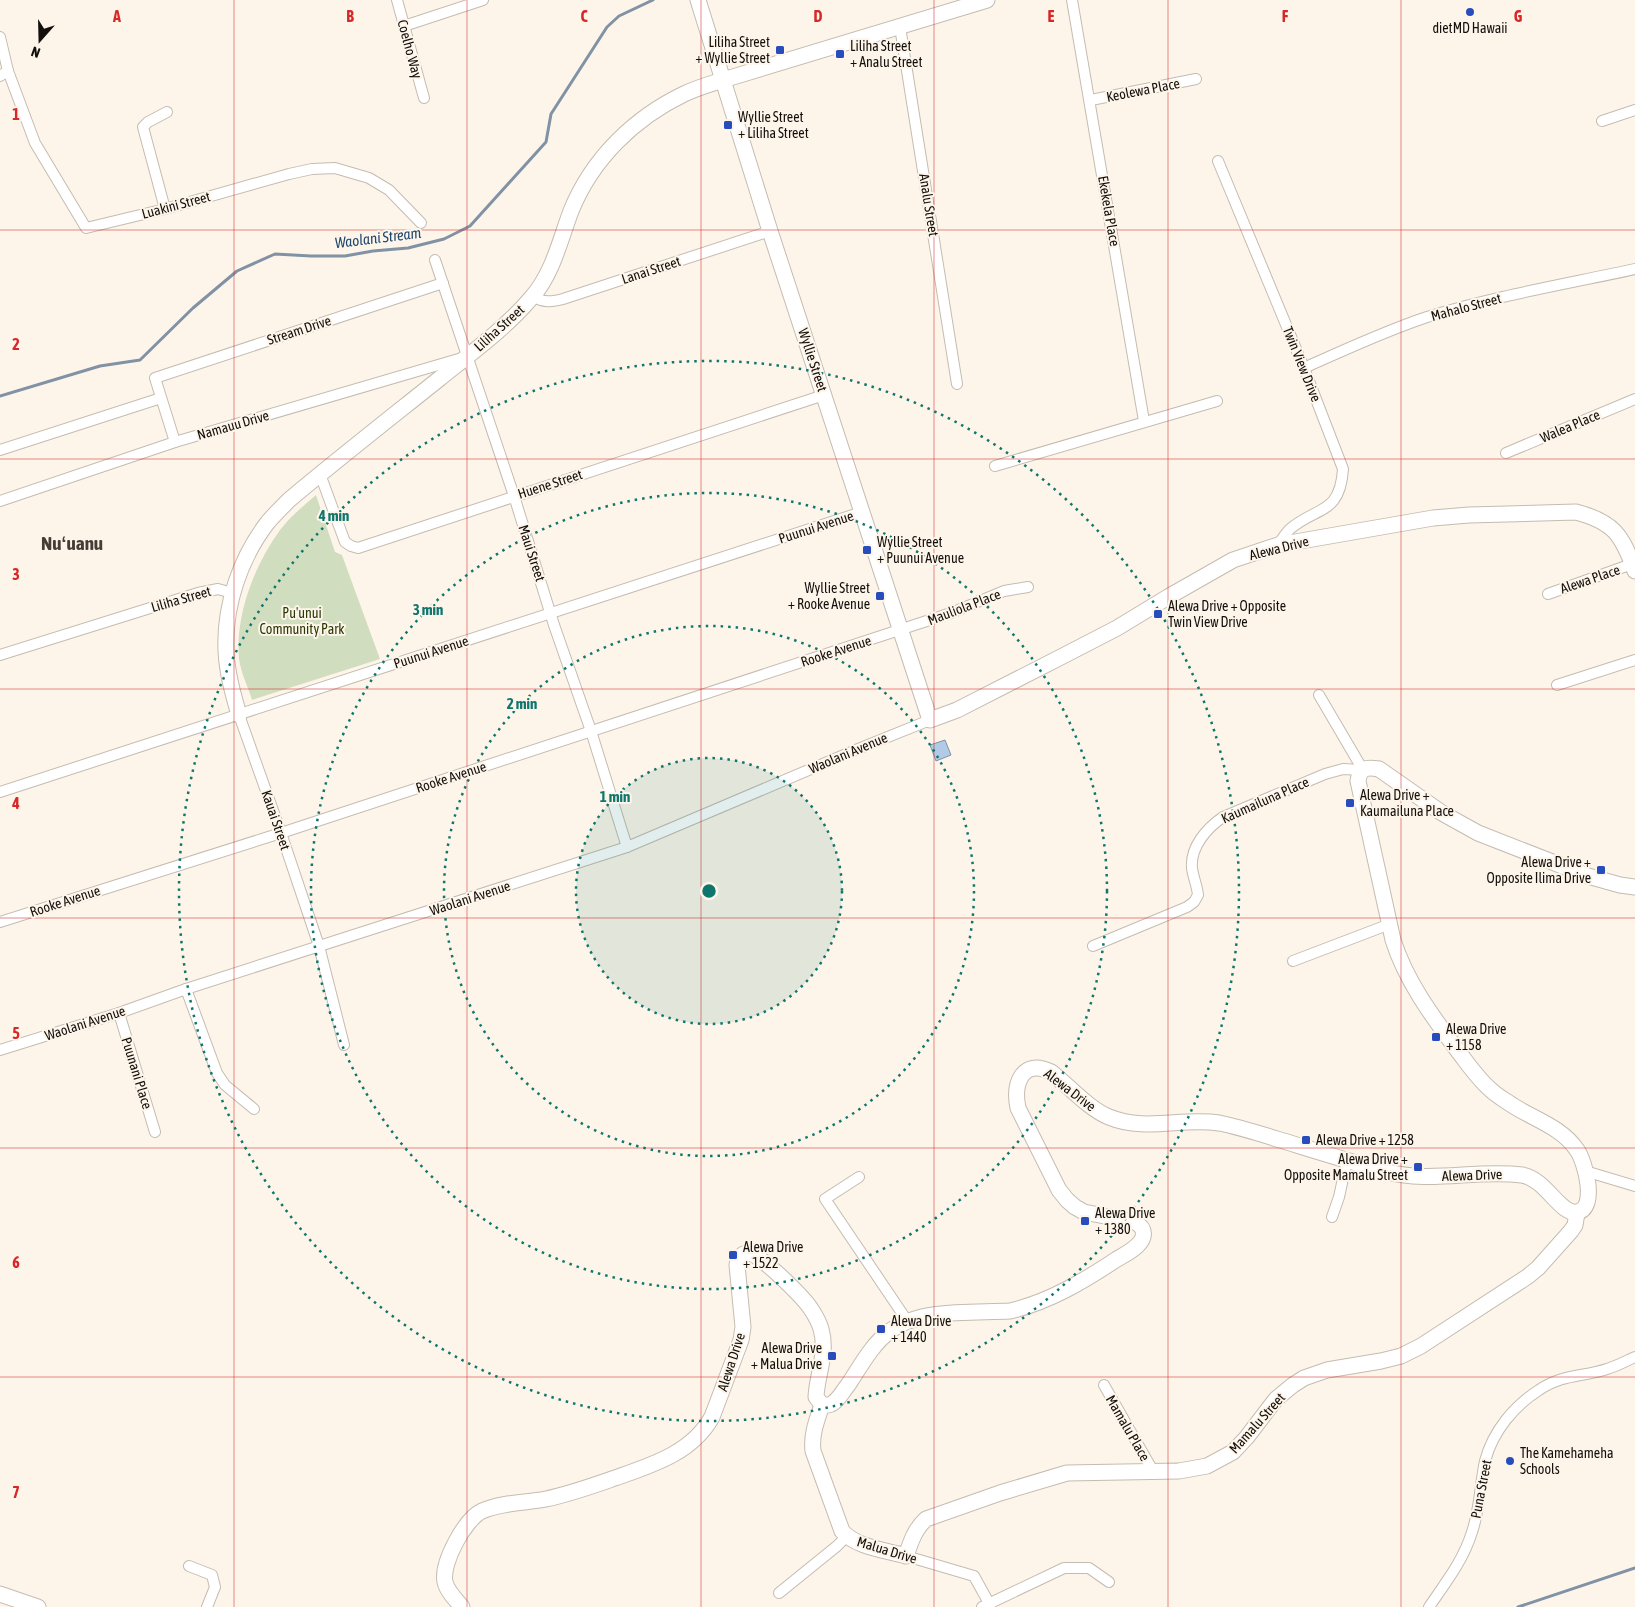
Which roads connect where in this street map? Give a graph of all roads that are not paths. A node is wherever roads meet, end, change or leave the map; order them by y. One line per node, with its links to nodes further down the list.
1 (397, 0): 6 (street, Coelho Way)
2 (482, 0): 6 (street)
3 (987, 0): 7 (street, Liliha Street)
4 (1072, 0): 13 (street, Ekekela Place)
5 (699, 2): 10 (street, Wyllie Street)
6 (404, 26): 12 (street, Coelho Way)
7 (900, 26): 10 (street, Liliha Street); 27 (street, Analu Street)
8 (0, 36): 9 (street)
9 (4, 74): 18 (street, Luakini Street)
10 (723, 80): 20 (street, Wyllie Street); 24 (street, Liliha Street)
11 (1196, 80): 13 (street, Keolewa Place)
12 (424, 98)
13 (1090, 100): 32 (street, Ekekela Place)
14 (1635, 110): 16 (street)
15 (167, 112): 18 (street)
16 (1602, 121)
17 (1218, 161): 26 (street, Twin View Drive)
18 (165, 209): 19 (street, Luakini Street)
19 (421, 223)
20 (770, 231): 24 (street, Lanai Street); 28 (street, Wyllie Street)
21 (435, 260): 23 (street, Maui Street)
22 (1635, 269): 26 (street, Mahalo Street)
23 (443, 283): 25 (street, Maui Street); 29 (street, Stream Drive)
24 (533, 296): 25 (street, Liliha Street)
25 (467, 356): 33 (street, Namauu Drive); 37 (street, Liliha Street); 38 (street, Maui Street)
26 (1304, 368): 41 (street, Twin View Drive)
27 (957, 384)
28 (824, 395): 38 (street, Huene Street); 40 (street, Wyllie Street)
29 (161, 398): 33 (street); 34 (street)
30 (1635, 399): 35 (street, Walea Place)
31 (1217, 401): 32 (street)
32 (1144, 421): 36 (street)
33 (175, 442): 39 (street, Namauu Drive)
34 (0, 450)
35 (1506, 453)
36 (995, 466)
37 (320, 474): 38 (street, Huene Street); 44 (street, Liliha Street)
38 (514, 496): 46 (street, Maui Street)
39 (0, 501)
40 (862, 512): 46 (street, Puunui Avenue); 47 (street, Wyllie Street)
41 (1278, 544): 42 (street, Alewa Drive); 53 (street, Alewa Drive)
42 (1634, 568): 45 (street, Alewa Place)
43 (1028, 587): 47 (street, Mauliola Place)
44 (232, 593): 48 (street, Liliha Street); 52 (street, Kauai Street)
45 (1548, 594)
46 (551, 613): 52 (street, Puunui Avenue); 54 (street, Maui Street)
47 (901, 630): 53 (street, Wyllie Street); 54 (street, Rooke Avenue)
48 (0, 655)
49 (1635, 660): 50 (street)
50 (1557, 685)
51 (1319, 695): 55 (street)
52 (239, 715): 56 (street, Puunui Avenue); 57 (street, Kauai Street)
53 (930, 720): 58 (street, Waolani Avenue)
54 (591, 731): 57 (street, Rooke Avenue); 58 (street, Maui Street)
55 (1363, 770): 59 (street); 61 (street); 63 (street, Kaumailuna Place)
56 (0, 792)
57 (281, 832): 60 (street, Rooke Avenue); 62 (street, Kauai Street)
58 (627, 847): 62 (street, Waolani Avenue)
59 (1635, 887)
60 (0, 922)
61 (1390, 924): 64 (street); 72 (street)
62 (319, 946): 65 (street, Waolani Avenue); 67 (street, Kauai Street)
63 (1093, 946)
64 (1293, 960)
65 (186, 989): 66 (street, Waolani Avenue); 69 (street)
66 (119, 1013): 68 (street, Waolani Avenue); 70 (street, Puunani Place)
67 (344, 1045)
68 (0, 1050)
69 (254, 1109)
70 (155, 1132)
71 (1347, 1160): 75 (street, Alewa Drive); 76 (street); 77 (street, Alewa Drive)
72 (1585, 1171): 74 (street); 75 (street)
73 (859, 1177): 77 (street)
74 (1635, 1186)
75 (1577, 1212): 81 (street, Mamalu Street)
76 (1332, 1216)
77 (908, 1322): 80 (street, Alewa Drive)
78 (1635, 1357): 92 (street, Puna Street)
79 (1104, 1385): 81 (street, Mamalu Place)
80 (822, 1405): 82 (street, Malua Drive); 91 (street, Alewa Drive)
81 (1153, 1471): 83 (street, Mamalu Street)
82 (847, 1536): 83 (street, Malua Drive); 86 (street)
83 (906, 1556): 88 (street, Malua Drive)
84 (189, 1566): 90 (street)
85 (1109, 1582): 88 (street)
86 (779, 1593)
87 (0, 1594): 89 (street)
88 (986, 1606)
89 (38, 1607)
90 (207, 1607)
91 (462, 1607)
92 (1429, 1607)

